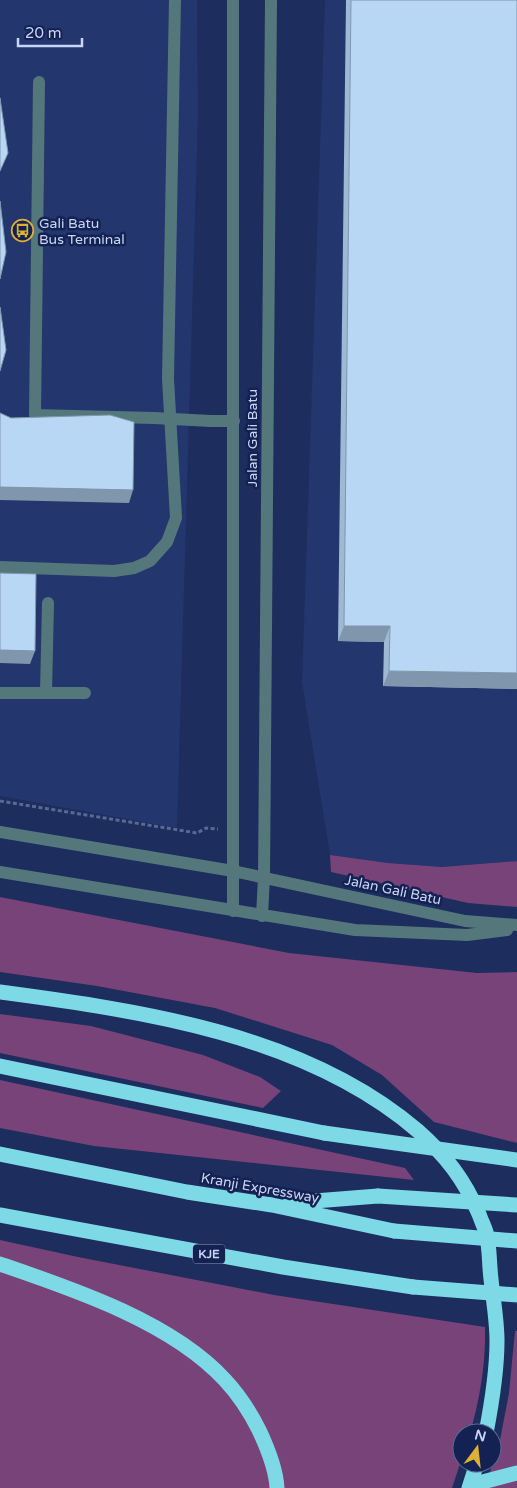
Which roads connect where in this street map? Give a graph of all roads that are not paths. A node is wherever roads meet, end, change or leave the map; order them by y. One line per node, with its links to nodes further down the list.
1 (175, 0): 6 (street)
2 (233, 0): 5 (street, Jalan Gali Batu)
3 (271, 0): 14 (street, Jalan Gali Batu)
4 (40, 82): 5 (street, bridge)
5 (234, 421): 12 (street, Jalan Gali Batu)
6 (0, 567)
7 (48, 602): 10 (street)
8 (0, 693): 10 (street)
9 (84, 693): 10 (street)
10 (46, 694)
11 (0, 832): 12 (street, Jalan Gali Batu)
12 (233, 871): 14 (street, Jalan Gali Batu); 15 (street, Jalan Gali Batu)
13 (0, 872): 15 (street, Jalan Gali Batu)
14 (264, 877): 16 (street, Jalan Gali Batu); 17 (street, Jalan Gali Batu)
15 (233, 911): 16 (street, Jalan Gali Batu)
16 (262, 916): 17 (street, Jalan Gali Batu)
17 (517, 927)
18 (0, 992): 28 (highway)
19 (0, 1066): 21 (highway, bridge)
20 (0, 1154): 22 (highway, Kranji Expressway)
21 (517, 1160)
22 (272, 1205): 23 (highway, bridge); 25 (highway, Kranji Expressway, bridge)
23 (517, 1205)
24 (3, 1215): 27 (highway, KJE, bridge)
25 (517, 1241)
26 (0, 1264): 32 (highway)
27 (517, 1295)
28 (488, 1423)
29 (474, 1473): 31 (highway)
30 (517, 1473): 31 (highway)
31 (470, 1486)
32 (277, 1488)

